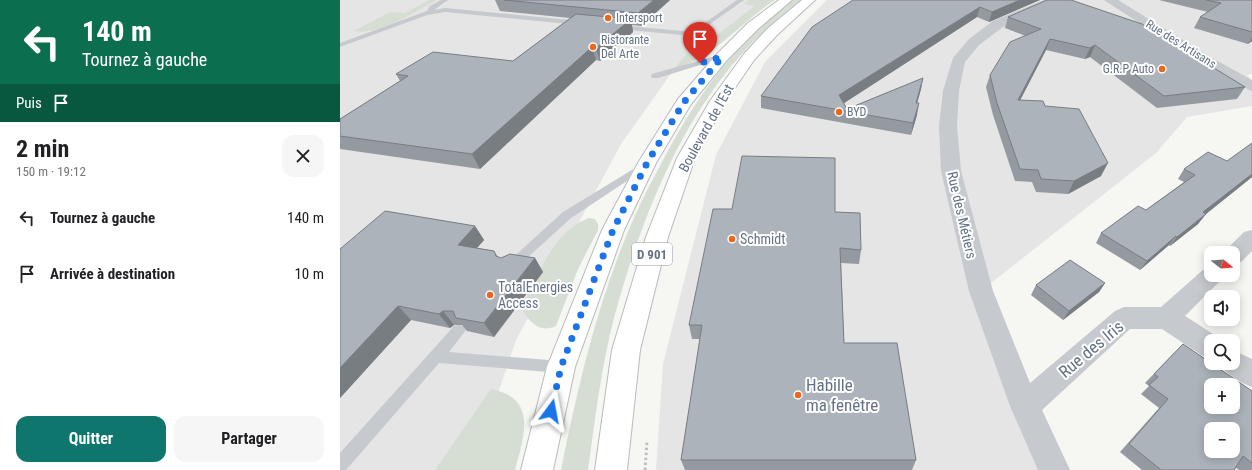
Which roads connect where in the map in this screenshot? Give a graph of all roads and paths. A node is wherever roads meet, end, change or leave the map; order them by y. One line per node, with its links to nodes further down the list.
1 (445, 0): 7 (lane)
2 (741, 0): 9 (lane)
3 (786, 0): 12 (main road, Boulevard de l'Est)
4 (809, 0): 32 (main road, Boulevard de l'Est / D 901)
5 (1054, 0): 28 (street, Rue des Métiers)
6 (1110, 0): 15 (street, Rue des Artisans)
7 (430, 12): 8 (lane); 10 (lane)
8 (589, 24)
9 (612, 26)
10 (340, 45): 11 (lane)
11 (358, 47)
12 (722, 57): 14 (lane); 16 (main road, Boulevard de l'Est)
13 (1252, 73): 15 (street)
14 (655, 76)
15 (1252, 86)
16 (647, 163): 19 (lane); 26 (main road, Boulevard de l'Est)
17 (1252, 238): 18 (street)
18 (1240, 249)
19 (510, 266)
20 (1205, 282): 21 (street)
21 (1167, 318): 23 (street); 28 (street, Rue des Iris)
22 (458, 330): 24 (lane)
23 (1204, 342)
24 (436, 357): 26 (lane); 30 (lane)
25 (1240, 366): 27 (street)
26 (561, 367): 31 (main road, Boulevard de l'Est)
27 (1252, 374)
28 (1025, 406): 34 (street, Rue des Métiers)
29 (647, 440): 33 (path)
30 (340, 465)
31 (537, 470)
32 (611, 470)
33 (646, 470)
34 (1054, 470)

